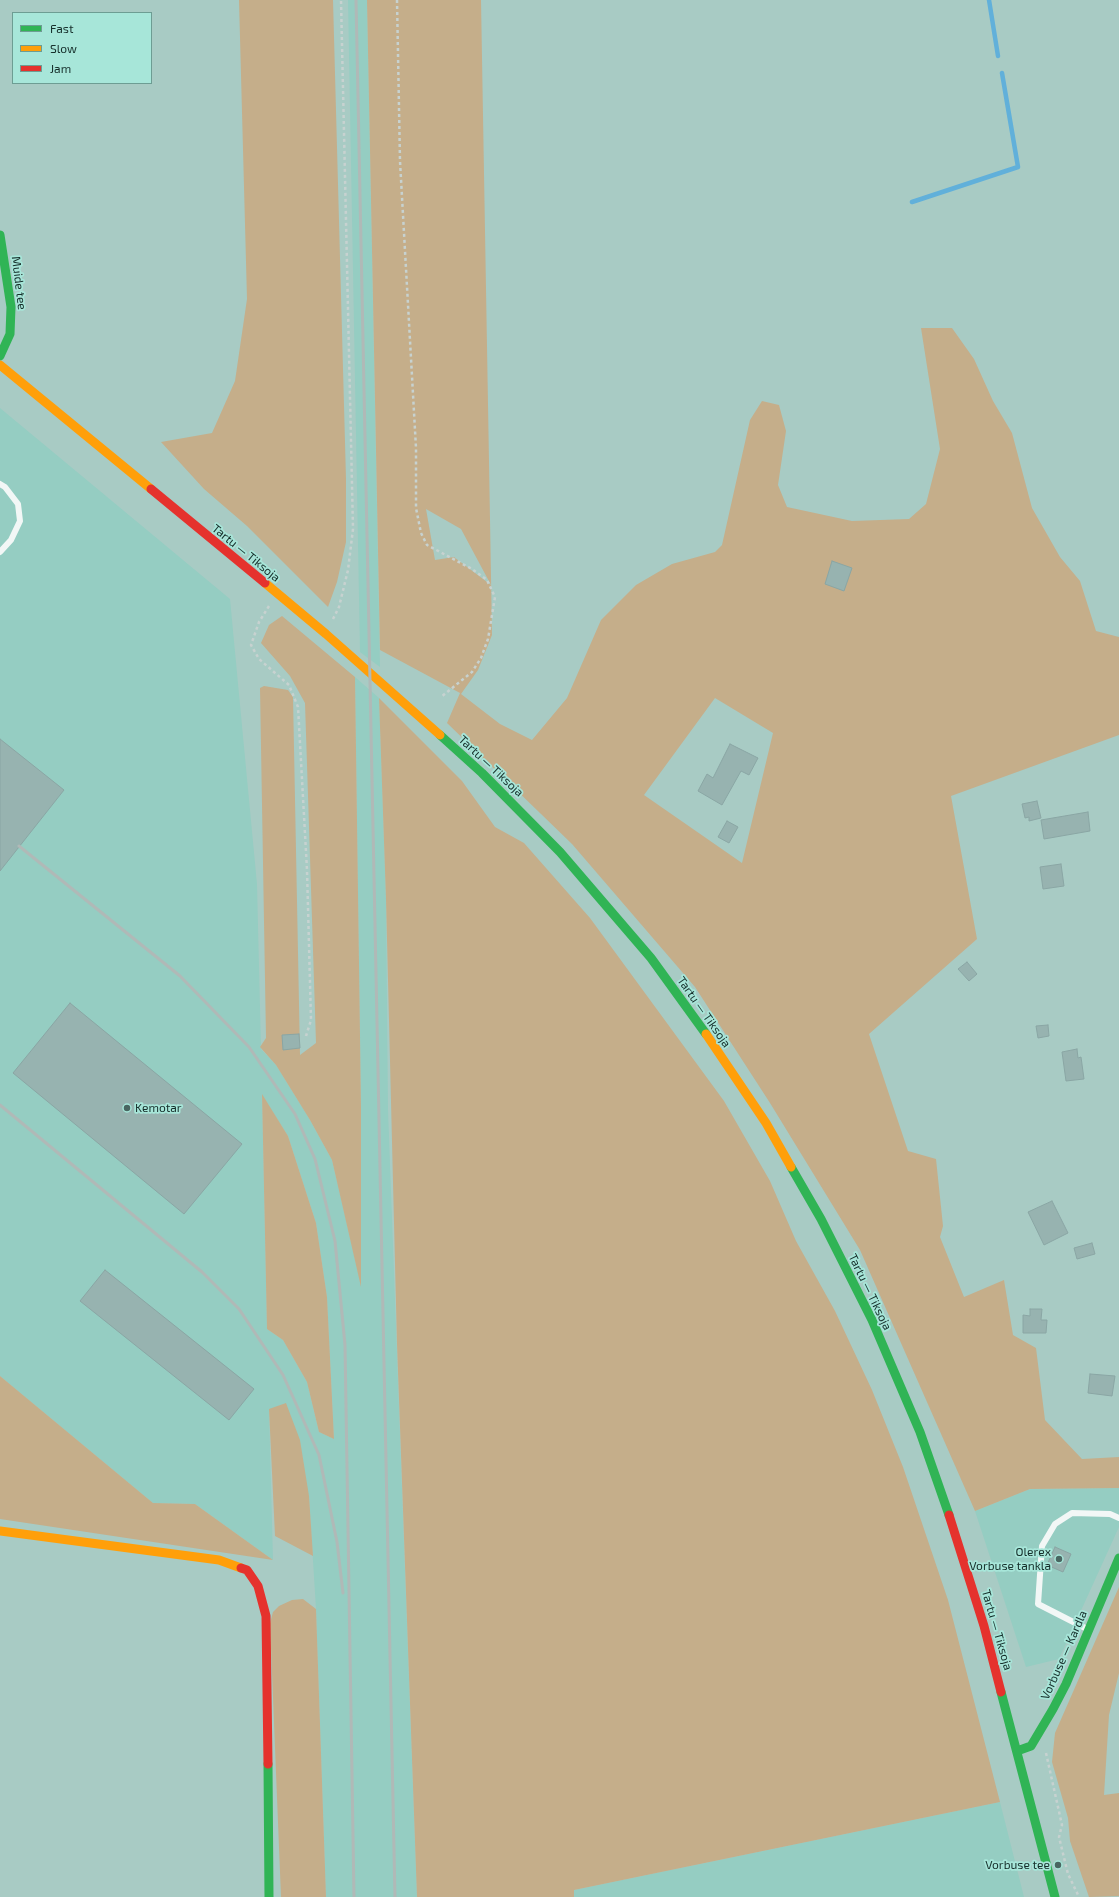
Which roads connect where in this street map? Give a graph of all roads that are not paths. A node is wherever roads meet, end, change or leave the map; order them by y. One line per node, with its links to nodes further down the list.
1 (0, 235): 2 (main road, Muide tee)
2 (0, 356)
3 (0, 365): 10 (main road, Tartu — Tiksoja)
4 (0, 484): 5 (lane)
5 (0, 552)
6 (1119, 1518): 9 (lane)
7 (0, 1531): 11 (main road)
8 (1119, 1558): 9 (main road, Vorbuse — Kardla)
9 (1088, 1630): 10 (main road, Vorbuse — Kardla)
10 (1017, 1751): 12 (main road, Tartu — Tiksoja)
11 (270, 1897)
12 (1056, 1897)

